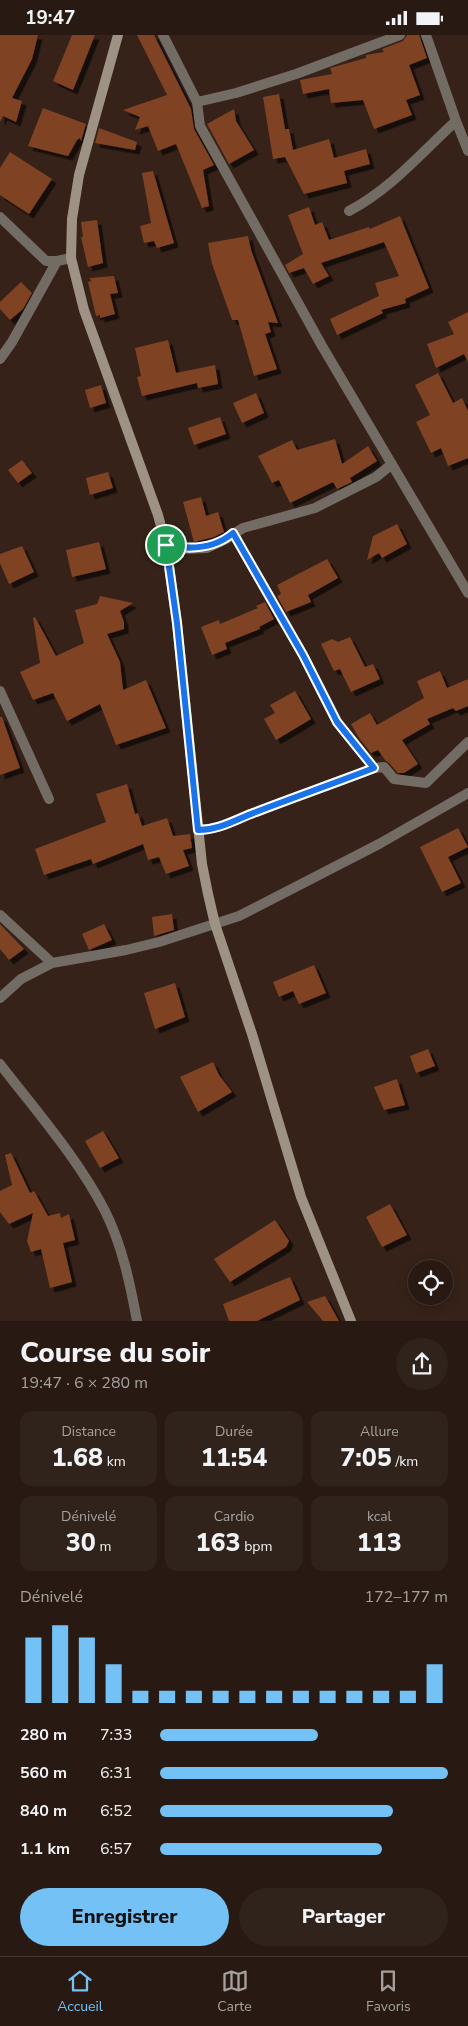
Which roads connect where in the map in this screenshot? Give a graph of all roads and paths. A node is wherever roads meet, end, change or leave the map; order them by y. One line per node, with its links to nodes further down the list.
1 (118, 35): 10 (street)
2 (163, 35): 5 (street)
3 (400, 35): 5 (street)
4 (426, 35): 6 (street)
5 (197, 102): 13 (street)
6 (456, 121): 7 (street); 8 (street)
7 (468, 151)
8 (349, 211)
9 (0, 217): 11 (street)
10 (71, 257): 11 (street); 15 (street)
11 (57, 261): 12 (street)
12 (0, 359)
13 (392, 464): 14 (street); 16 (street)
14 (233, 533): 15 (street); 19 (street)
15 (166, 545): 22 (street)
16 (468, 593)
17 (0, 691): 21 (street)
18 (468, 742): 19 (street)
19 (374, 768): 22 (street)
20 (468, 793): 24 (street)
21 (49, 799)
22 (198, 830): 24 (street)
23 (0, 915): 25 (street)
24 (215, 924): 25 (street); 29 (street)
25 (52, 963): 26 (street)
26 (0, 997)
27 (0, 1063): 28 (street)
28 (137, 1321)
29 (352, 1321)

